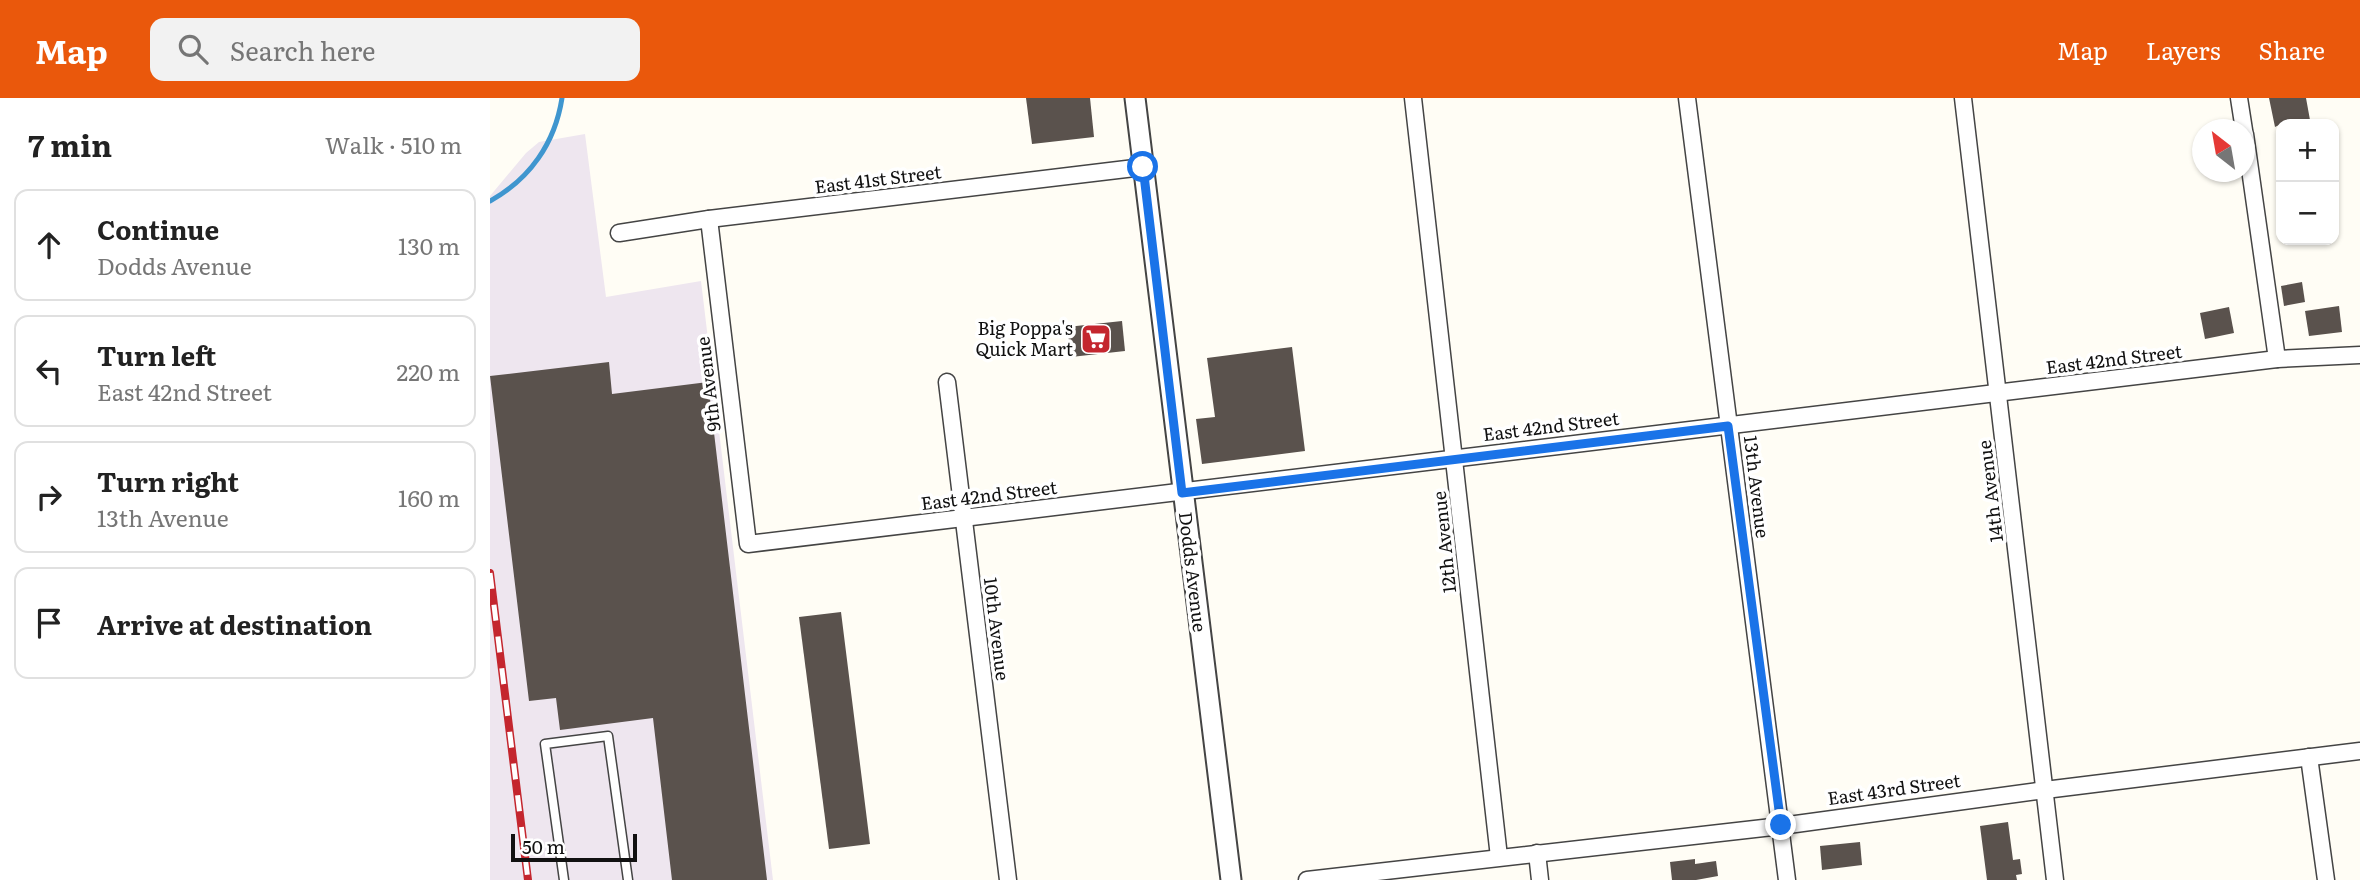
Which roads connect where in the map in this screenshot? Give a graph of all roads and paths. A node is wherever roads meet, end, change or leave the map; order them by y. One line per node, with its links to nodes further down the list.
1 (1135, 98): 7 (street, Dodds Avenue)
2 (1413, 98): 16 (street, 12th Avenue)
3 (1687, 98): 15 (street, 13th Avenue)
4 (1963, 98): 14 (street, 14th Avenue)
5 (2239, 98): 6 (street)
6 (2242, 119)
7 (1143, 167): 9 (street, East 41st Street); 17 (street, Dodds Avenue)
8 (2251, 182): 12 (street)
9 (709, 219): 10 (street, East 41st Street); 19 (street, 9th Avenue)
10 (619, 233)
11 (2360, 355): 12 (street, East 42nd Street)
12 (2277, 359): 14 (street, East 42nd Street)
13 (947, 382): 18 (street, 10th Avenue)
14 (1999, 394): 15 (street, East 42nd Street); 22 (street, 14th Avenue)
15 (1728, 426): 16 (street, East 42nd Street); 23 (street, 13th Avenue)
16 (1455, 458): 17 (street, East 42nd Street); 25 (street, 12th Avenue)
17 (1182, 493): 18 (street, East 42nd Street); 29 (street, Dodds Avenue)
18 (963, 518): 19 (street, East 42nd Street); 28 (street, 10th Avenue)
19 (748, 544)
20 (2360, 751): 21 (street, East 43rd Street)
21 (2309, 757): 22 (street, East 43rd Street); 34 (street)
22 (2045, 790): 23 (street, East 43rd Street); 33 (street, 14th Avenue)
23 (1781, 825): 24 (street, East 43rd Street); 32 (street, 13th Avenue)
24 (1537, 853): 25 (street, East 43rd Street); 31 (street)
25 (1499, 856): 30 (street, East 43rd Street)
26 (565, 880): 27 (lane)
27 (628, 880)
28 (1008, 880)
29 (1231, 880)
30 (1307, 880)
31 (1540, 880)
32 (1787, 880)
33 (2055, 880)
34 (2326, 880)

